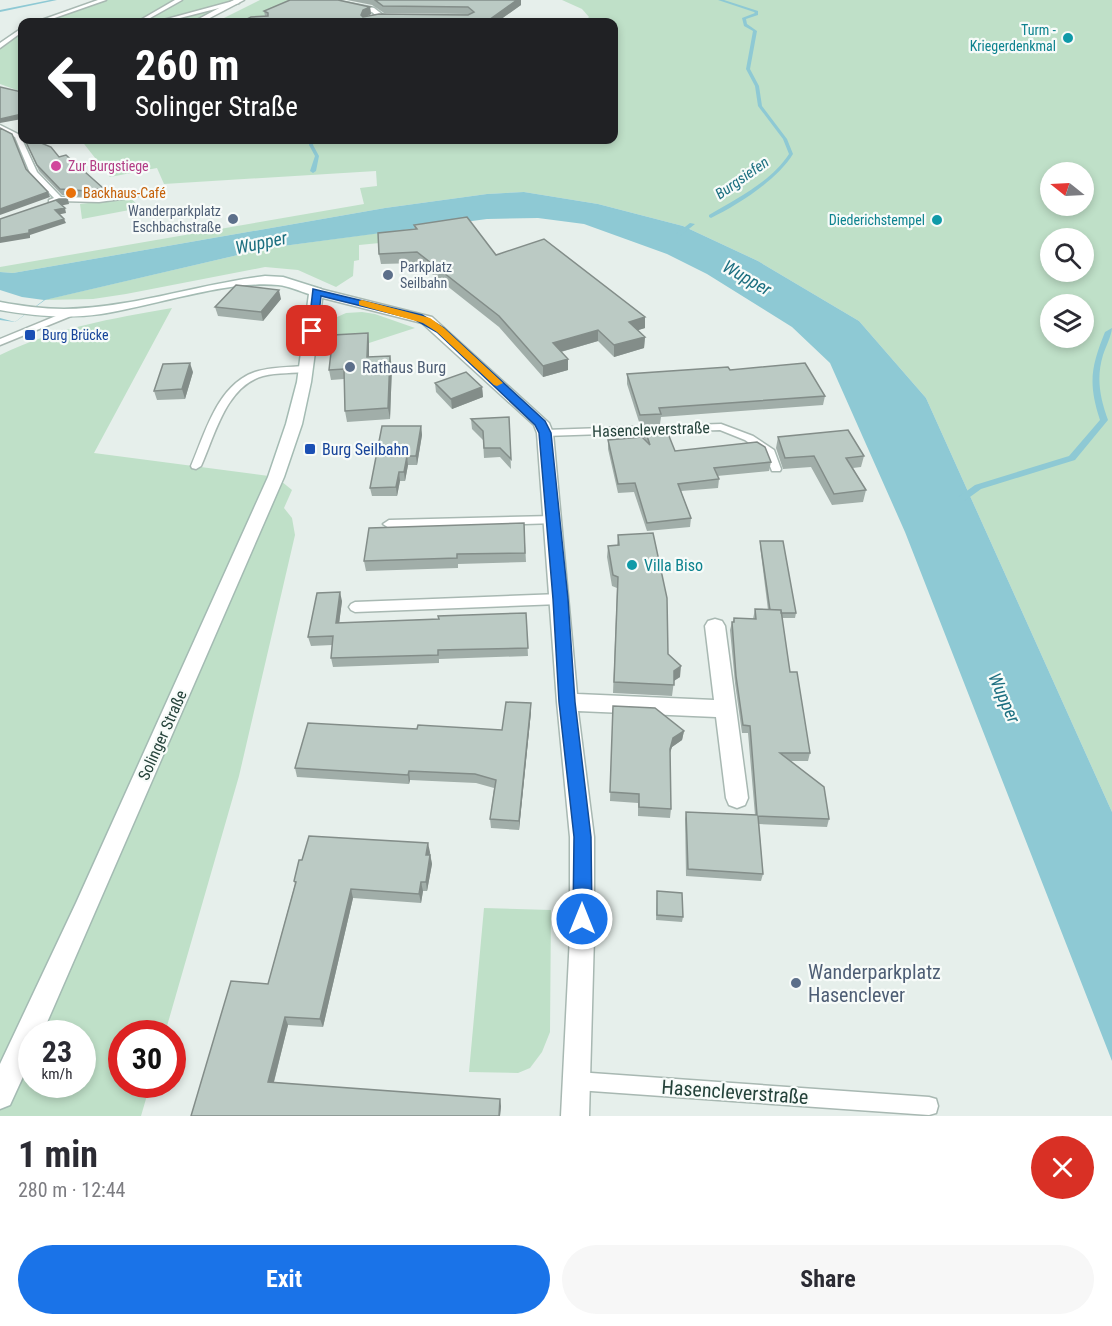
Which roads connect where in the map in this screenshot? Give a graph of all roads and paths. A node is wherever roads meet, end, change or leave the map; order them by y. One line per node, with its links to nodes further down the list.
1 (103, 0): 7 (lane)
2 (179, 0): 8 (lane)
3 (320, 0): 6 (street)
4 (238, 1): 9 (lane); 10 (street)
5 (382, 6): 6 (street)
6 (376, 16): 11 (street)
7 (51, 18)
8 (147, 18)
9 (174, 18)
10 (205, 18)
11 (414, 18)
12 (18, 33): 13 (lane)
13 (0, 46)
14 (0, 127): 15 (lane)
15 (18, 136)
16 (21, 144): 18 (lane)
17 (136, 195): 18 (lane)
18 (59, 199): 19 (lane)
19 (42, 206)
20 (316, 292): 22 (street); 24 (street, Solinger Straße); 25 (street)
21 (0, 306): 22 (street)
22 (73, 312): 23 (lane)
23 (0, 342)
24 (306, 369): 26 (lane); 37 (street, Solinger Straße)
25 (545, 433): 27 (lane, Hasencleverstraße); 28 (street)
26 (196, 466)
27 (776, 469)
28 (553, 520): 29 (lane); 30 (street)
29 (389, 524)
30 (560, 599): 31 (lane); 33 (street)
31 (355, 608)
32 (715, 626): 34 (street)
33 (567, 702): 34 (street); 36 (street)
34 (724, 709): 35 (street)
35 (737, 798)
36 (577, 1081): 38 (lane, Hasencleverstraße); 39 (street)
37 (0, 1095)
38 (930, 1106)
39 (575, 1116)

